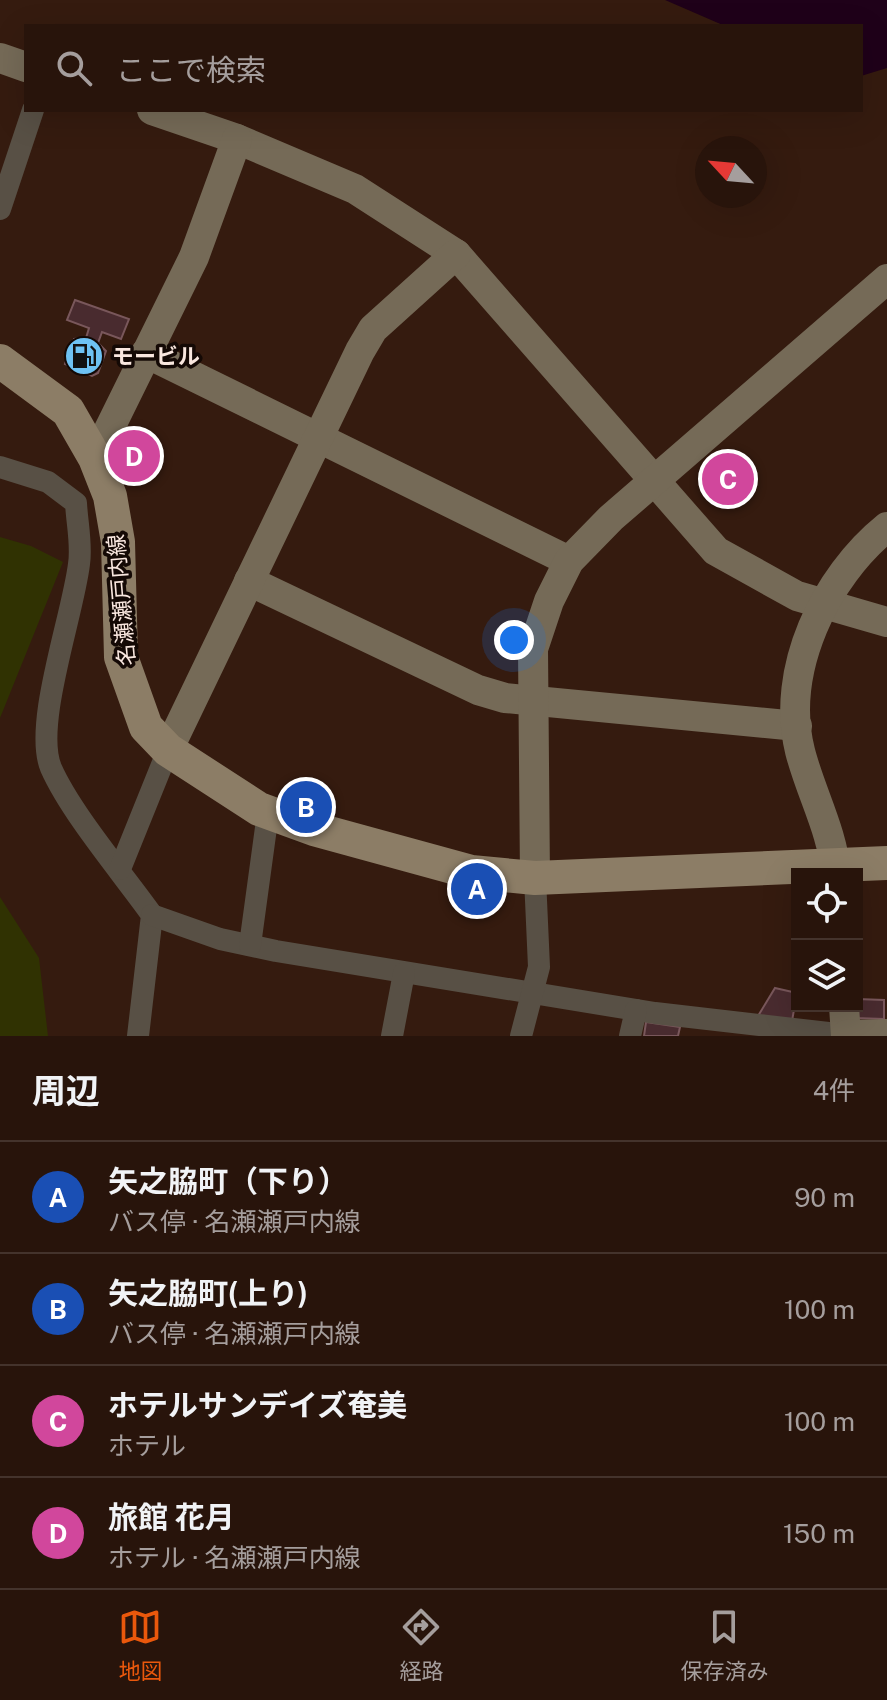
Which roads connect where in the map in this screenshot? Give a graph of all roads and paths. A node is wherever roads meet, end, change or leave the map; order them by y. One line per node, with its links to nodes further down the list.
1 (0, 58): 2 (street)
2 (24, 66)
3 (32, 112): 6 (street)
4 (158, 112): 5 (street)
5 (237, 139): 7 (street); 9 (street)
6 (0, 209)
7 (456, 254): 11 (street); 14 (street)
8 (887, 279): 14 (street)
9 (146, 353): 11 (street); 12 (street)
10 (0, 361): 12 (main road, 名瀬瀬戸内線)
11 (318, 438): 16 (street); 17 (street)
12 (95, 458): 22 (main road, 名瀬瀬戸内線)
13 (0, 467): 27 (street)
14 (654, 481): 16 (street); 18 (street)
15 (887, 527): 18 (street)
16 (569, 561): 20 (street)
17 (249, 581): 20 (street); 22 (street)
18 (822, 603): 19 (street); 21 (street)
19 (887, 622)
20 (533, 700): 21 (street); 29 (street)
21 (797, 726): 25 (street)
22 (168, 750): 23 (main road, 名瀬瀬戸内線); 27 (street)
23 (268, 813): 29 (main road, 名瀬瀬戸内線); 31 (street)
24 (887, 863): 26 (main road, 名瀬瀬戸内線)
25 (836, 868)
26 (844, 868)
27 (120, 869): 30 (street)
28 (791, 870): 29 (main road, 名瀬瀬戸内線)
29 (535, 878): 33 (street)
30 (152, 915): 31 (street); 37 (street)
31 (250, 945): 32 (street)
32 (404, 973): 33 (street); 38 (street)
33 (533, 995): 34 (street); 39 (street)
34 (636, 1010): 40 (street); 41 (street)
35 (844, 1012): 41 (street)
36 (887, 1034): 41 (street)
37 (138, 1036)
38 (392, 1036)
39 (521, 1036)
40 (630, 1036)
41 (846, 1036)

